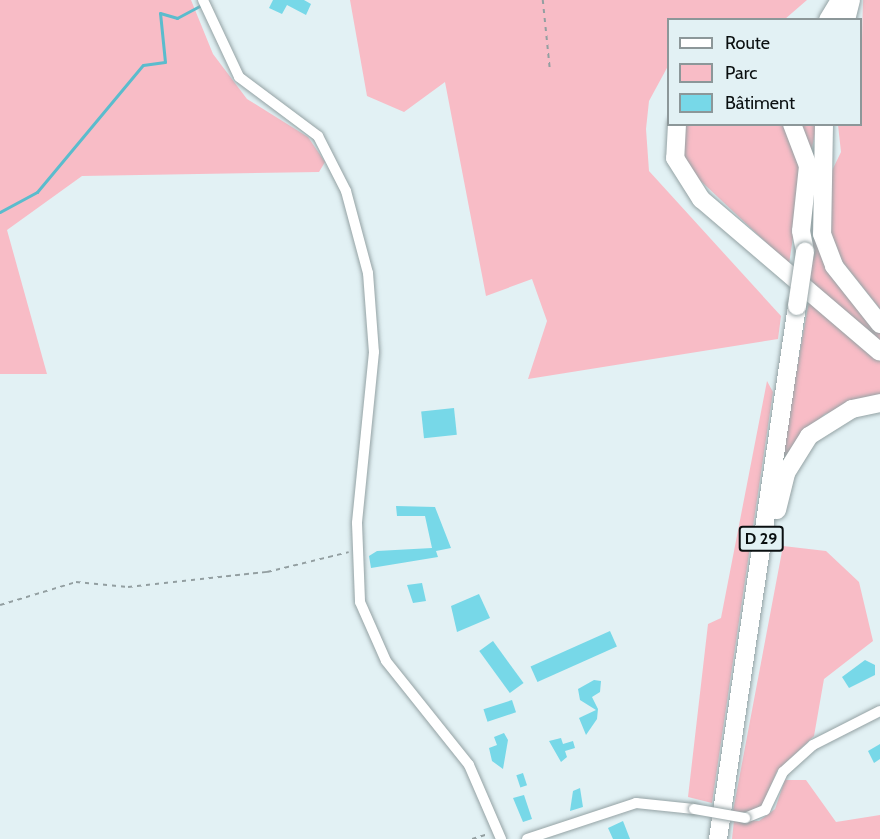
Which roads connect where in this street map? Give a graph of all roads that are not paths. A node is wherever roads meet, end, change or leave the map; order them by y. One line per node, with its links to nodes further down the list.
1 (203, 0): 18 (street)
2 (840, 0): 4 (main road)
3 (851, 0): 5 (main road)
4 (829, 18)
5 (846, 18)
6 (669, 126): 11 (main road)
7 (677, 126): 11 (main road)
8 (793, 126): 12 (main road)
9 (824, 126): 12 (main road, D 29)
10 (824, 126): 13 (main road)
11 (701, 199): 14 (main road)
12 (806, 252): 16 (main road, D 29, bridge)
13 (880, 324)
14 (880, 352)
15 (880, 403): 16 (main road)
16 (749, 635): 20 (main road, D 29)
17 (880, 711): 19 (street, bridge)
18 (499, 834)
19 (527, 839)
20 (718, 839)

